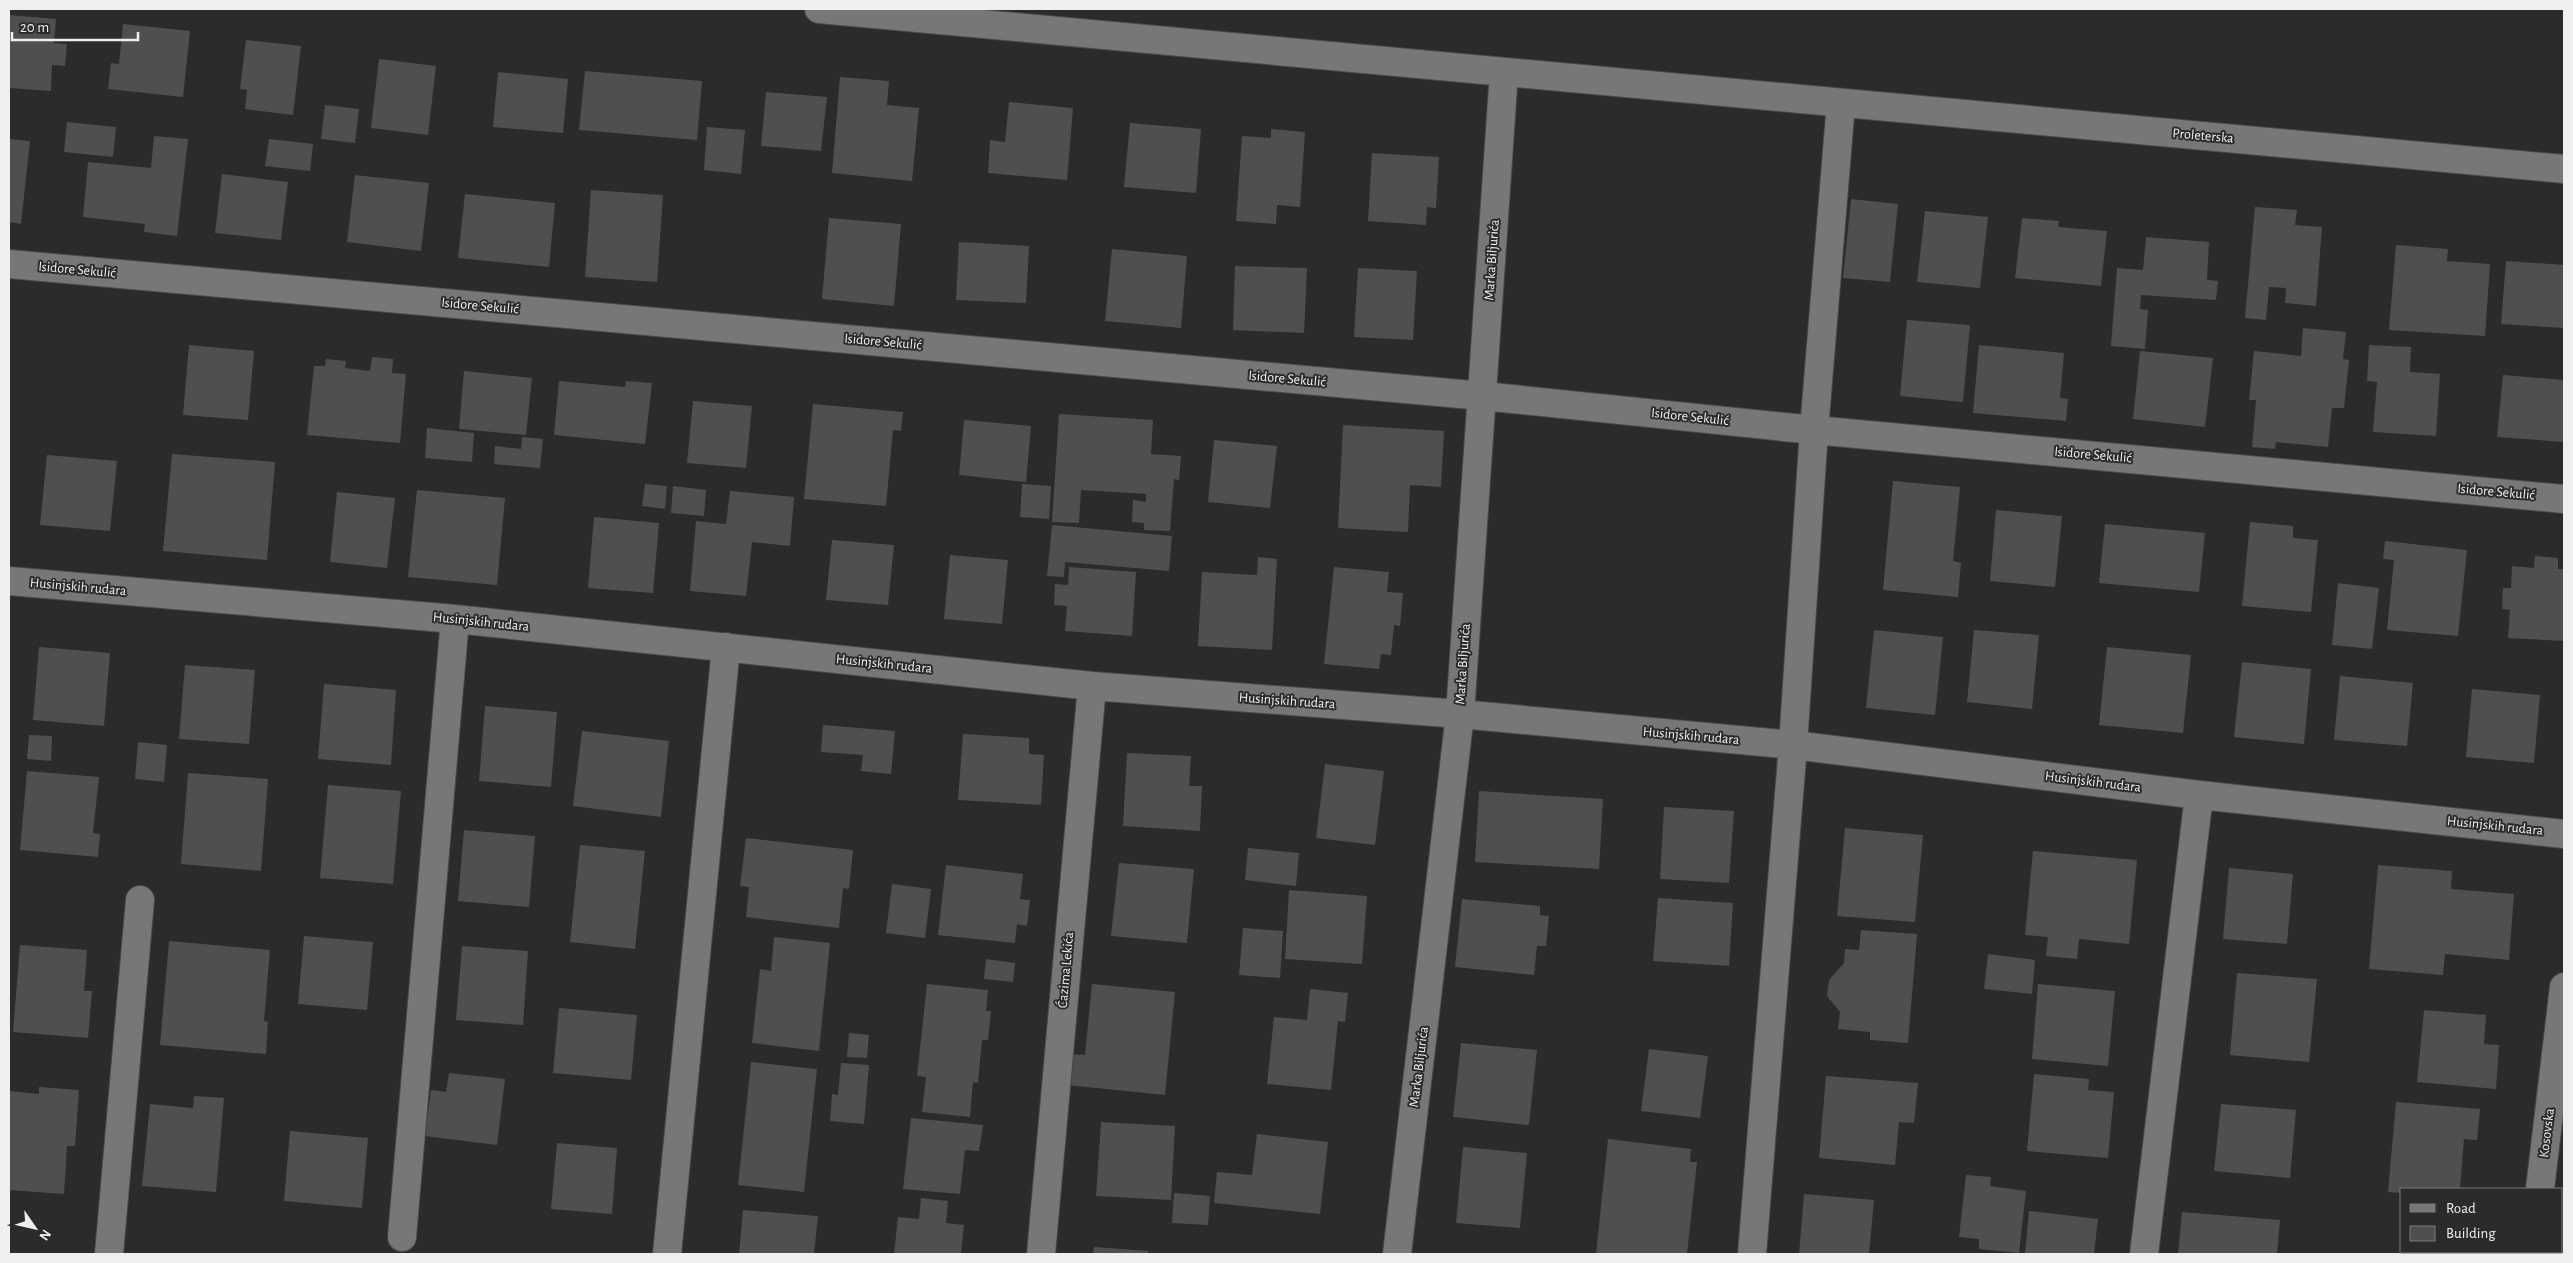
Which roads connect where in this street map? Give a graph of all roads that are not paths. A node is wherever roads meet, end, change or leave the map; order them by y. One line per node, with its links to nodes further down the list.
1 (819, 9): 2 (street, Proleterska)
2 (1504, 72): 3 (street, Proleterska); 6 (street, Marka Biljurića)
3 (1841, 103): 4 (street, Proleterska); 7 (street)
4 (2564, 169)
5 (9, 264): 6 (street, Isidore Sekulić)
6 (1483, 396): 7 (street, Isidore Sekulić); 13 (street, Marka Biljurića)
7 (1814, 430): 8 (street, Isidore Sekulić); 14 (street)
8 (2564, 498)
9 (9, 581): 10 (street, Husinjskih rudara)
10 (455, 619): 11 (street, Husinjskih rudara); 20 (street)
11 (726, 647): 12 (street, Husinjskih rudara); 22 (street)
12 (1092, 686): 13 (street, Husinjskih rudara); 23 (street, Ćazima Lekića)
13 (1460, 714): 14 (street, Husinjskih rudara); 24 (street, Marka Biljurića)
14 (1793, 745): 15 (street, Husinjskih rudara); 25 (street)
15 (2199, 795): 16 (street, Husinjskih rudara); 26 (street)
16 (2564, 834)
17 (140, 900): 21 (street)
18 (2564, 987): 19 (street, Kosovska)
19 (2540, 1188)
20 (402, 1237)
21 (109, 1254)
22 (667, 1254)
23 (1041, 1254)
24 (1397, 1254)
25 (1752, 1254)
26 (2144, 1254)

